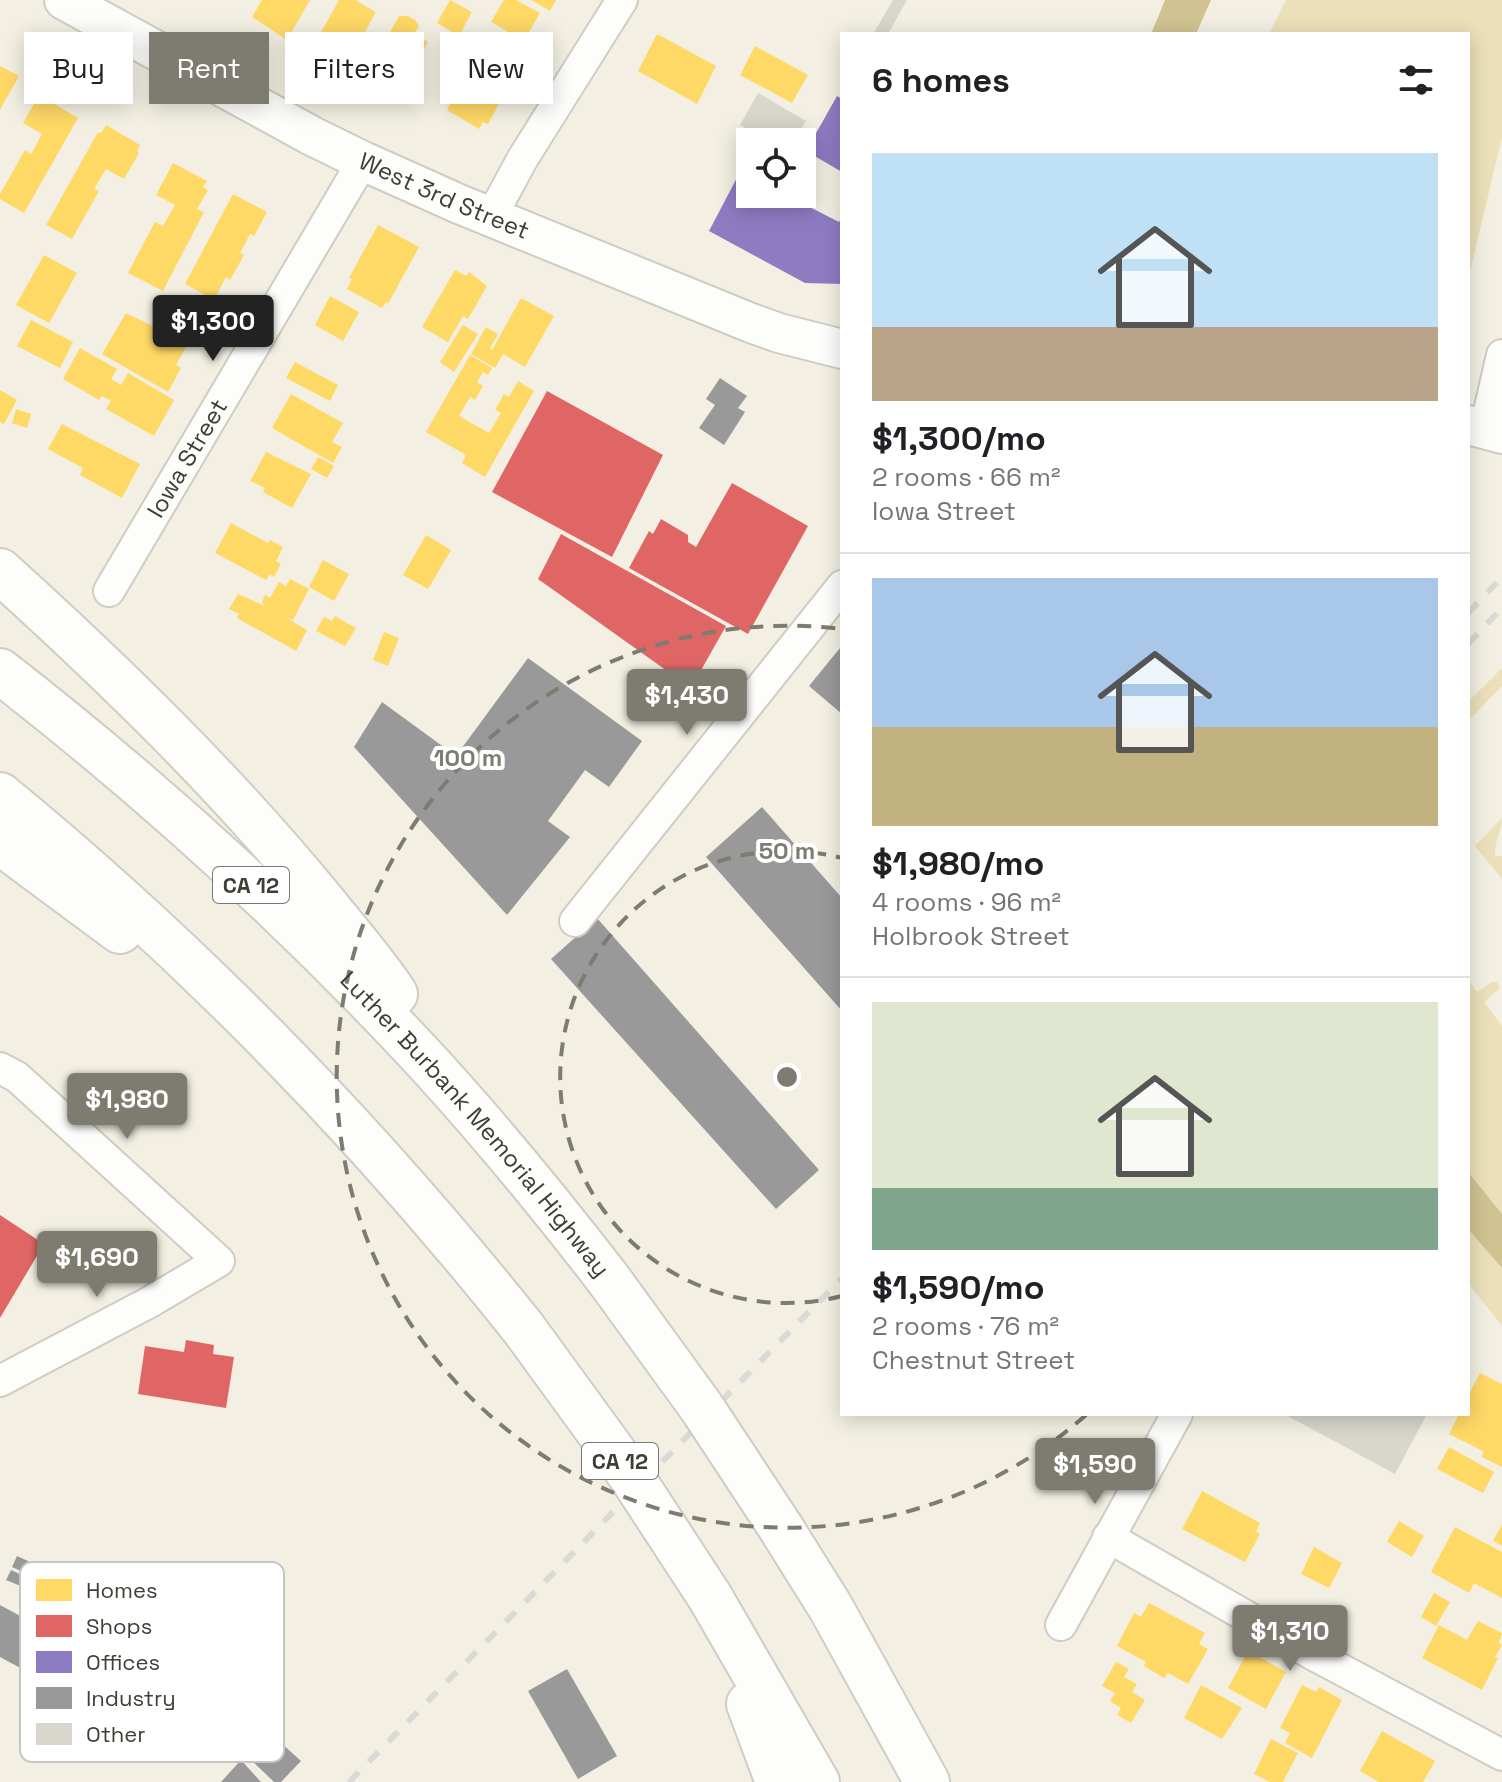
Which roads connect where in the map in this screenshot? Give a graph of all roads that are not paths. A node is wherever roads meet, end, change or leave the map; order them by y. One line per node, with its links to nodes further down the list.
1 (64, 0): 3 (main road, West 3rd Street)
2 (622, 0): 4 (street)
3 (363, 161): 4 (main road, West 3rd Street); 10 (street, Iowa Street)
4 (491, 217): 5 (main road, West 3rd Street)
5 (840, 348)
6 (1502, 355): 7 (street)
7 (1485, 429)
8 (0, 571): 17 (highway)
9 (840, 589): 14 (street)
10 (109, 591)
11 (0, 671): 17 (highway, Luther Burbank Memorial Highway / CA 12)
12 (0, 795): 15 (highway, CA 12)
13 (0, 842): 15 (highway)
14 (575, 921)
15 (272, 1042): 21 (highway, CA 12, bridge)
16 (0, 1068): 18 (street)
17 (481, 1123): 23 (highway, Luther Burbank Memorial Highway / CA 12, bridge)
18 (0, 1381)
19 (1176, 1416): 20 (street)
20 (1108, 1537): 22 (street); 24 (street)
21 (710, 1597): 25 (highway); 26 (highway, CA 12)
22 (1061, 1625)
23 (875, 1686): 27 (highway, Luther Burbank Memorial Highway / CA 12); 28 (highway)
24 (1502, 1755)
25 (778, 1782)
26 (817, 1782)
27 (927, 1782)
28 (943, 1782)

